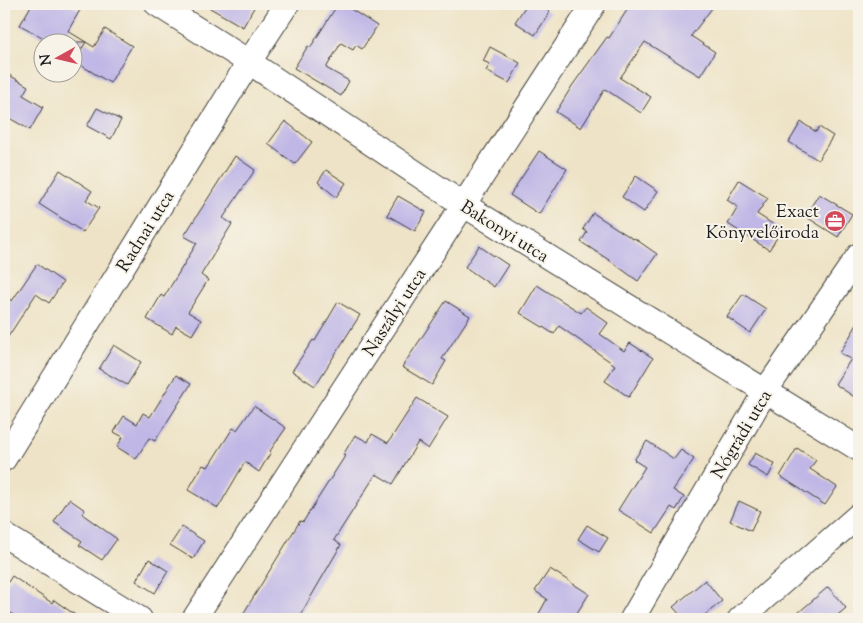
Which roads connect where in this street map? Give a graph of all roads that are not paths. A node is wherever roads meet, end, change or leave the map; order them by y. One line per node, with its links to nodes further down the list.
1 (158, 4): 4 (street, Bakonyi utca)
2 (287, 4): 4 (street, Radnai utca)
3 (594, 4): 5 (street, Naszályi utca)
4 (249, 62): 5 (street, Bakonyi utca); 9 (street, Radnai utca)
5 (464, 206): 7 (street, Bakonyi utca); 13 (street, Naszályi utca)
6 (859, 255): 7 (street, Nógrádi utca)
7 (766, 390): 8 (street, Bakonyi utca); 14 (street, Nógrádi utca)
8 (859, 449)
9 (4, 459)
10 (859, 515): 15 (street)
11 (4, 535): 12 (street)
12 (140, 619)
13 (194, 619)
14 (632, 619)
15 (740, 619)

